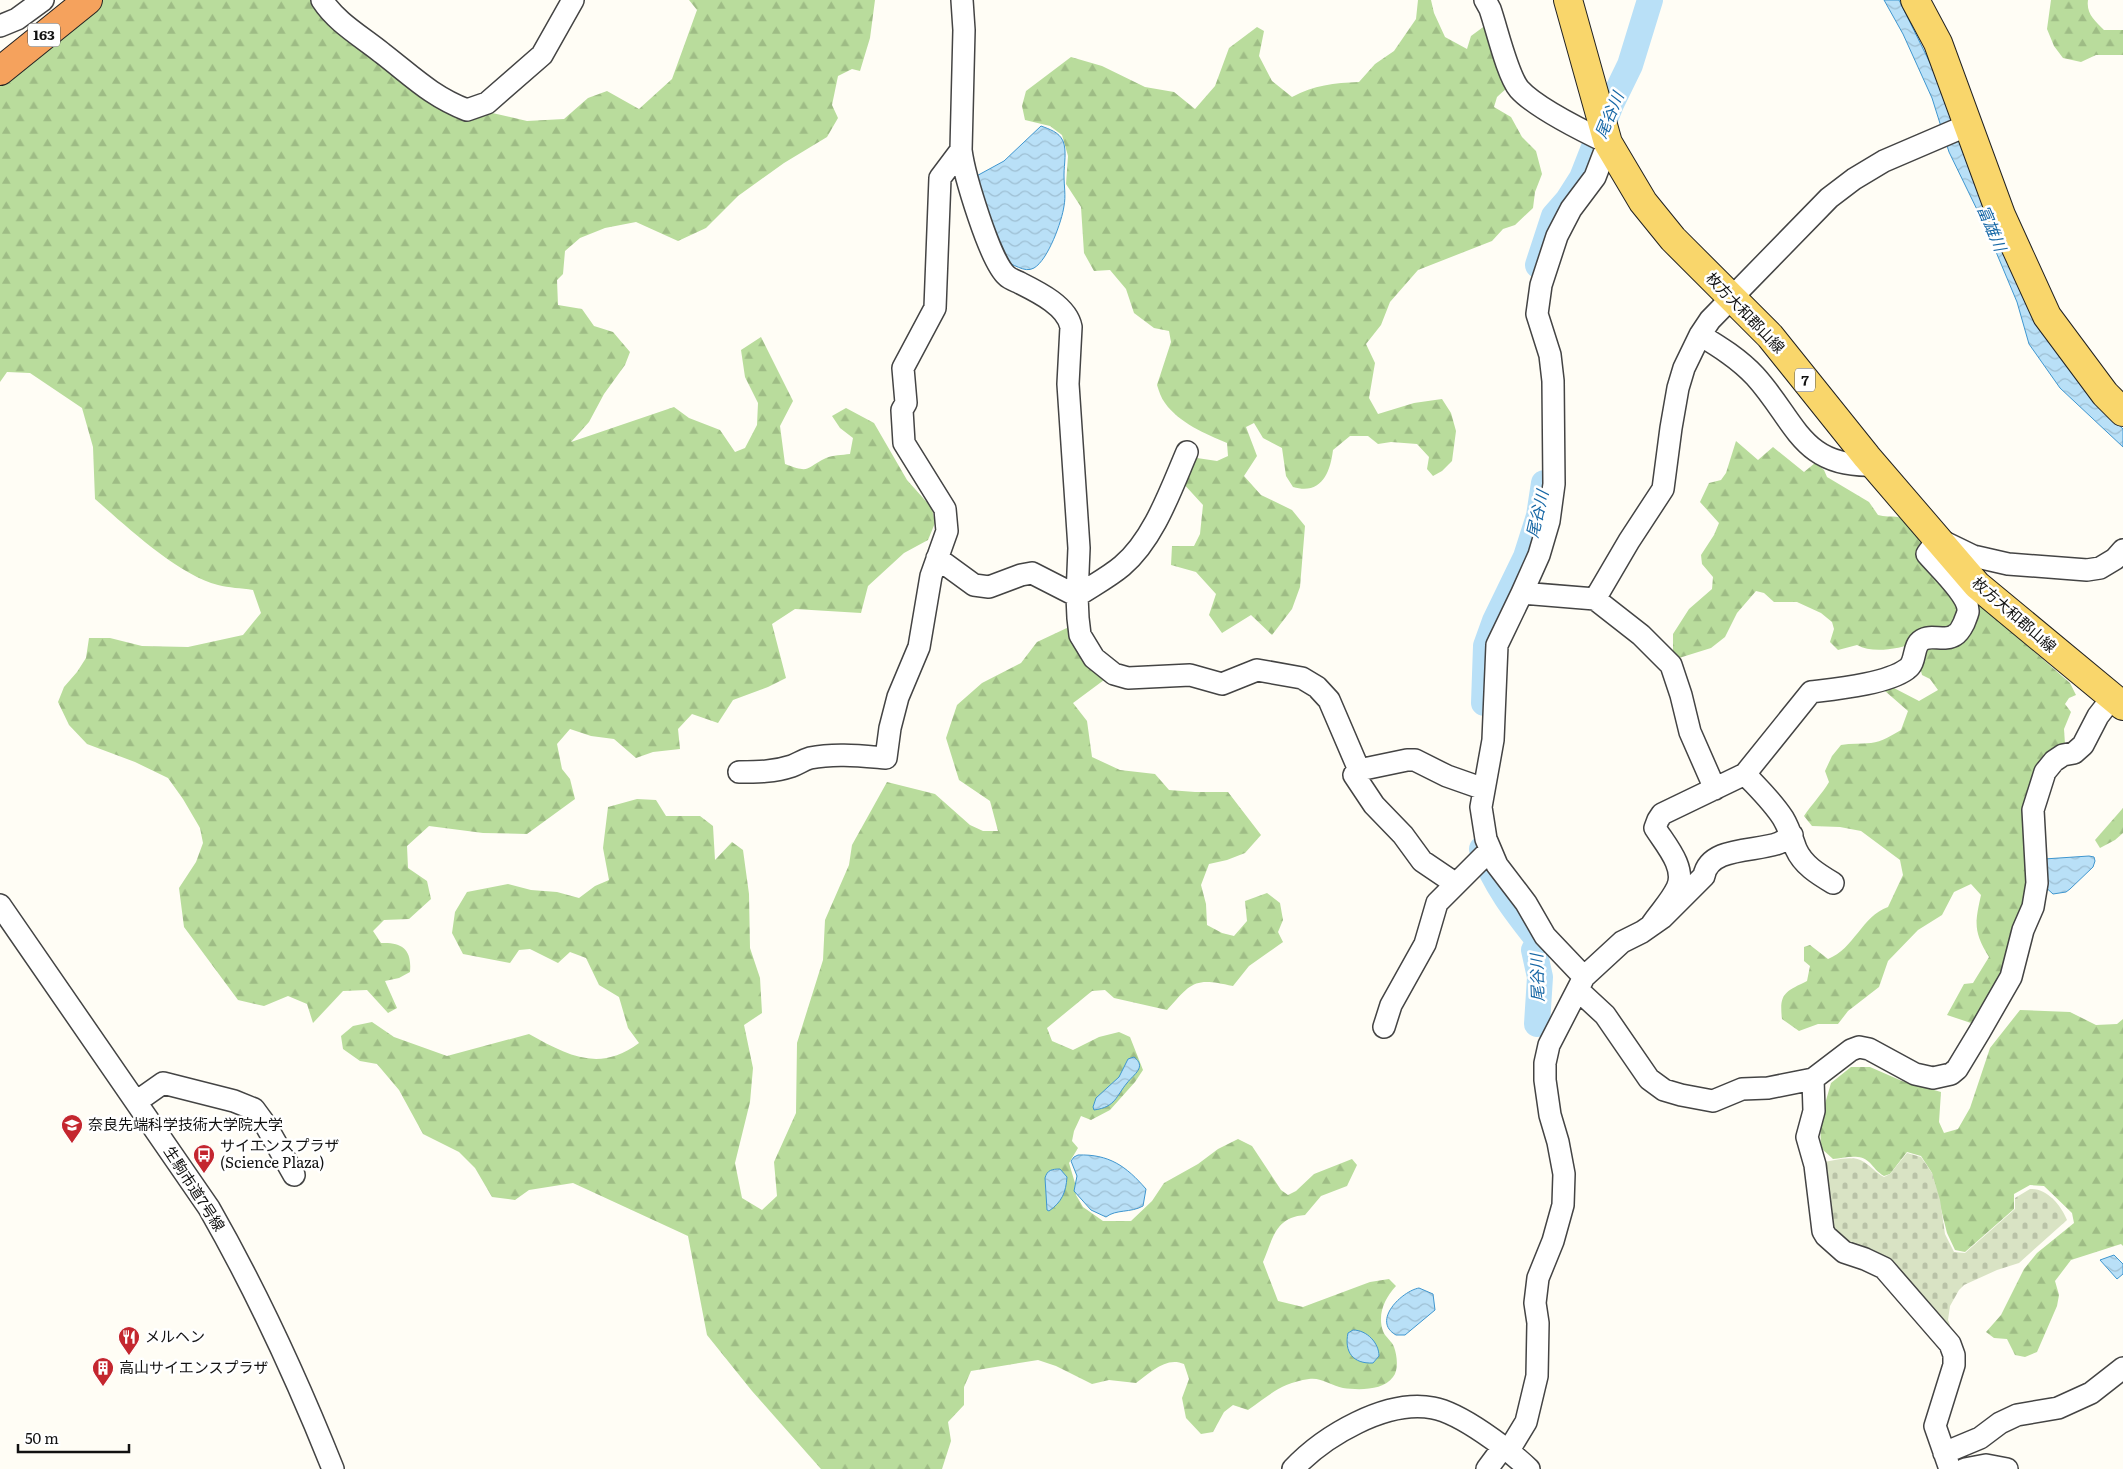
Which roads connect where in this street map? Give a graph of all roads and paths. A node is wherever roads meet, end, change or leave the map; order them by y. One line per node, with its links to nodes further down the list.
1 (43, 0): 9 (street)
2 (88, 0): 10 (highway, 163)
3 (322, 0): 4 (street)
4 (573, 0)
5 (962, 0): 13 (street)
6 (1485, 0): 12 (street)
7 (1568, 0): 12 (main road, 枚方大和郡山線 / 7)
8 (1915, 0): 11 (main road)
9 (0, 26)
10 (0, 71)
11 (1968, 125): 14 (street); 16 (main road)
12 (1608, 143): 14 (main road, 枚方大和郡山線 / 7); 22 (street)
13 (961, 150): 21 (street); 23 (street)
14 (1730, 297): 15 (street); 18 (main road, 枚方大和郡山線 / 7)
15 (1700, 335): 18 (street); 24 (street)
16 (2117, 398)
17 (1187, 452): 23 (street)
18 (1874, 465): 19 (main road, 枚方大和郡山線 / 7)
19 (1938, 539): 20 (street); 25 (main road, 枚方大和郡山線 / 7); 27 (street)
20 (2123, 550)
21 (937, 558): 23 (street); 26 (street)
22 (1522, 593): 24 (street); 29 (street)
23 (1077, 596): 29 (street)
24 (1595, 599): 30 (street)
25 (2118, 702): 39 (street)
26 (739, 772)
27 (1745, 774): 30 (street); 31 (street)
28 (1354, 775): 34 (street)
29 (1484, 789): 32 (street)
30 (1715, 789): 36 (street)
31 (1792, 835): 33 (street); 36 (street)
32 (1490, 850): 34 (street); 37 (street)
33 (1832, 883)
34 (1456, 884): 38 (street)
35 (0, 905): 40 (street, 生駒市道7号線)
36 (1652, 924): 37 (street)
37 (1581, 983): 39 (street); 43 (street)
38 (1384, 1027)
39 (1813, 1079): 44 (street)
40 (136, 1102): 41 (street); 45 (street, 生駒市道7号線)
41 (294, 1176)
42 (2123, 1368): 44 (street)
43 (1506, 1448): 46 (street); 47 (street); 48 (street)
44 (1947, 1461)
45 (333, 1469)
46 (1293, 1469)
47 (1487, 1469)
48 (1529, 1469)
49 (1965, 1469): 50 (street)
50 (2007, 1469)

